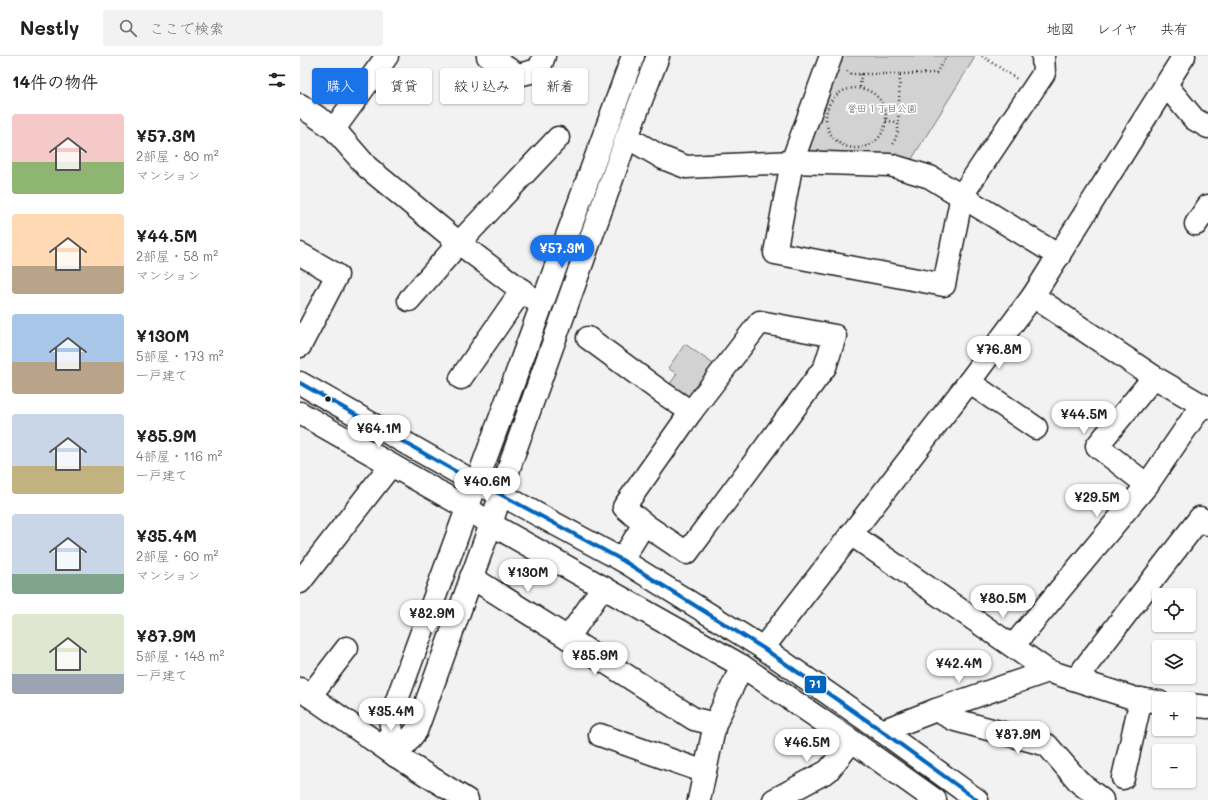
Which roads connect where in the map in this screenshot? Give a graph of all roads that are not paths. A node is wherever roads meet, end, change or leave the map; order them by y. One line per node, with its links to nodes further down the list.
1 (388, 56): 12 (street)
2 (488, 56): 3 (street)
3 (544, 56)
4 (632, 56): 25 (street)
5 (658, 56): 13 (street)
6 (1043, 56): 16 (street)
7 (1184, 56): 9 (street)
8 (830, 59): 15 (street)
9 (1166, 85): 11 (street); 21 (street)
10 (300, 105): 12 (street)
11 (1208, 127)
12 (334, 129): 19 (street)
13 (627, 137): 15 (street); 39 (street)
14 (558, 138): 19 (street)
15 (792, 162): 16 (street); 16 (street)
16 (962, 195): 21 (street)
17 (1208, 206): 18 (street)
18 (1196, 224)
19 (459, 243): 22 (street); 24 (street)
20 (300, 254): 27 (street)
21 (1058, 256): 23 (street)
22 (522, 290): 25 (street); 29 (street)
23 (1033, 296): 28 (street); 30 (street)
24 (409, 300)
25 (541, 305): 37 (street)
26 (588, 338): 33 (street)
27 (300, 346)
28 (1154, 377): 32 (street); 38 (street)
29 (461, 378)
30 (969, 382): 35 (street); 44 (street)
31 (300, 384): 37 (street)
32 (1205, 406): 38 (street)
33 (691, 412): 42 (street); 42 (street)
34 (300, 413): 36 (street)
35 (1036, 428)
36 (391, 465): 40 (street); 47 (street)
37 (476, 483): 39 (street); 40 (street)
38 (1146, 485): 50 (street)
39 (500, 494): 41 (street); 45 (street)
40 (467, 508): 41 (street); 65 (street)
41 (491, 524): 46 (street); 48 (street)
42 (644, 524): 45 (street)
43 (1208, 524): 55 (street)
44 (851, 534): 50 (street); 52 (street)
45 (622, 560): 52 (street)
46 (471, 577): 49 (street); 65 (street)
47 (300, 582)
48 (603, 587): 49 (street); 53 (street)
49 (568, 638): 61 (street)
50 (1013, 646): 54 (street)
51 (347, 648): 56 (street)
52 (763, 648): 62 (street)
53 (742, 666): 61 (street); 64 (street)
54 (1048, 671): 55 (street); 60 (street)
55 (1076, 679): 57 (street)
56 (305, 692): 65 (street)
57 (1150, 700): 67 (street)
58 (1196, 706): 59 (street)
59 (1208, 707)
60 (936, 710): 62 (street); 73 (street)
61 (715, 724): 66 (street)
62 (882, 731): 72 (street)
63 (600, 735): 66 (street)
64 (852, 741): 70 (street); 71 (street)
65 (396, 756): 68 (street)
66 (705, 772): 69 (street)
67 (1123, 778)
68 (467, 800)
69 (699, 800)
70 (774, 800)
71 (935, 800)
72 (977, 800)
73 (1102, 800)

